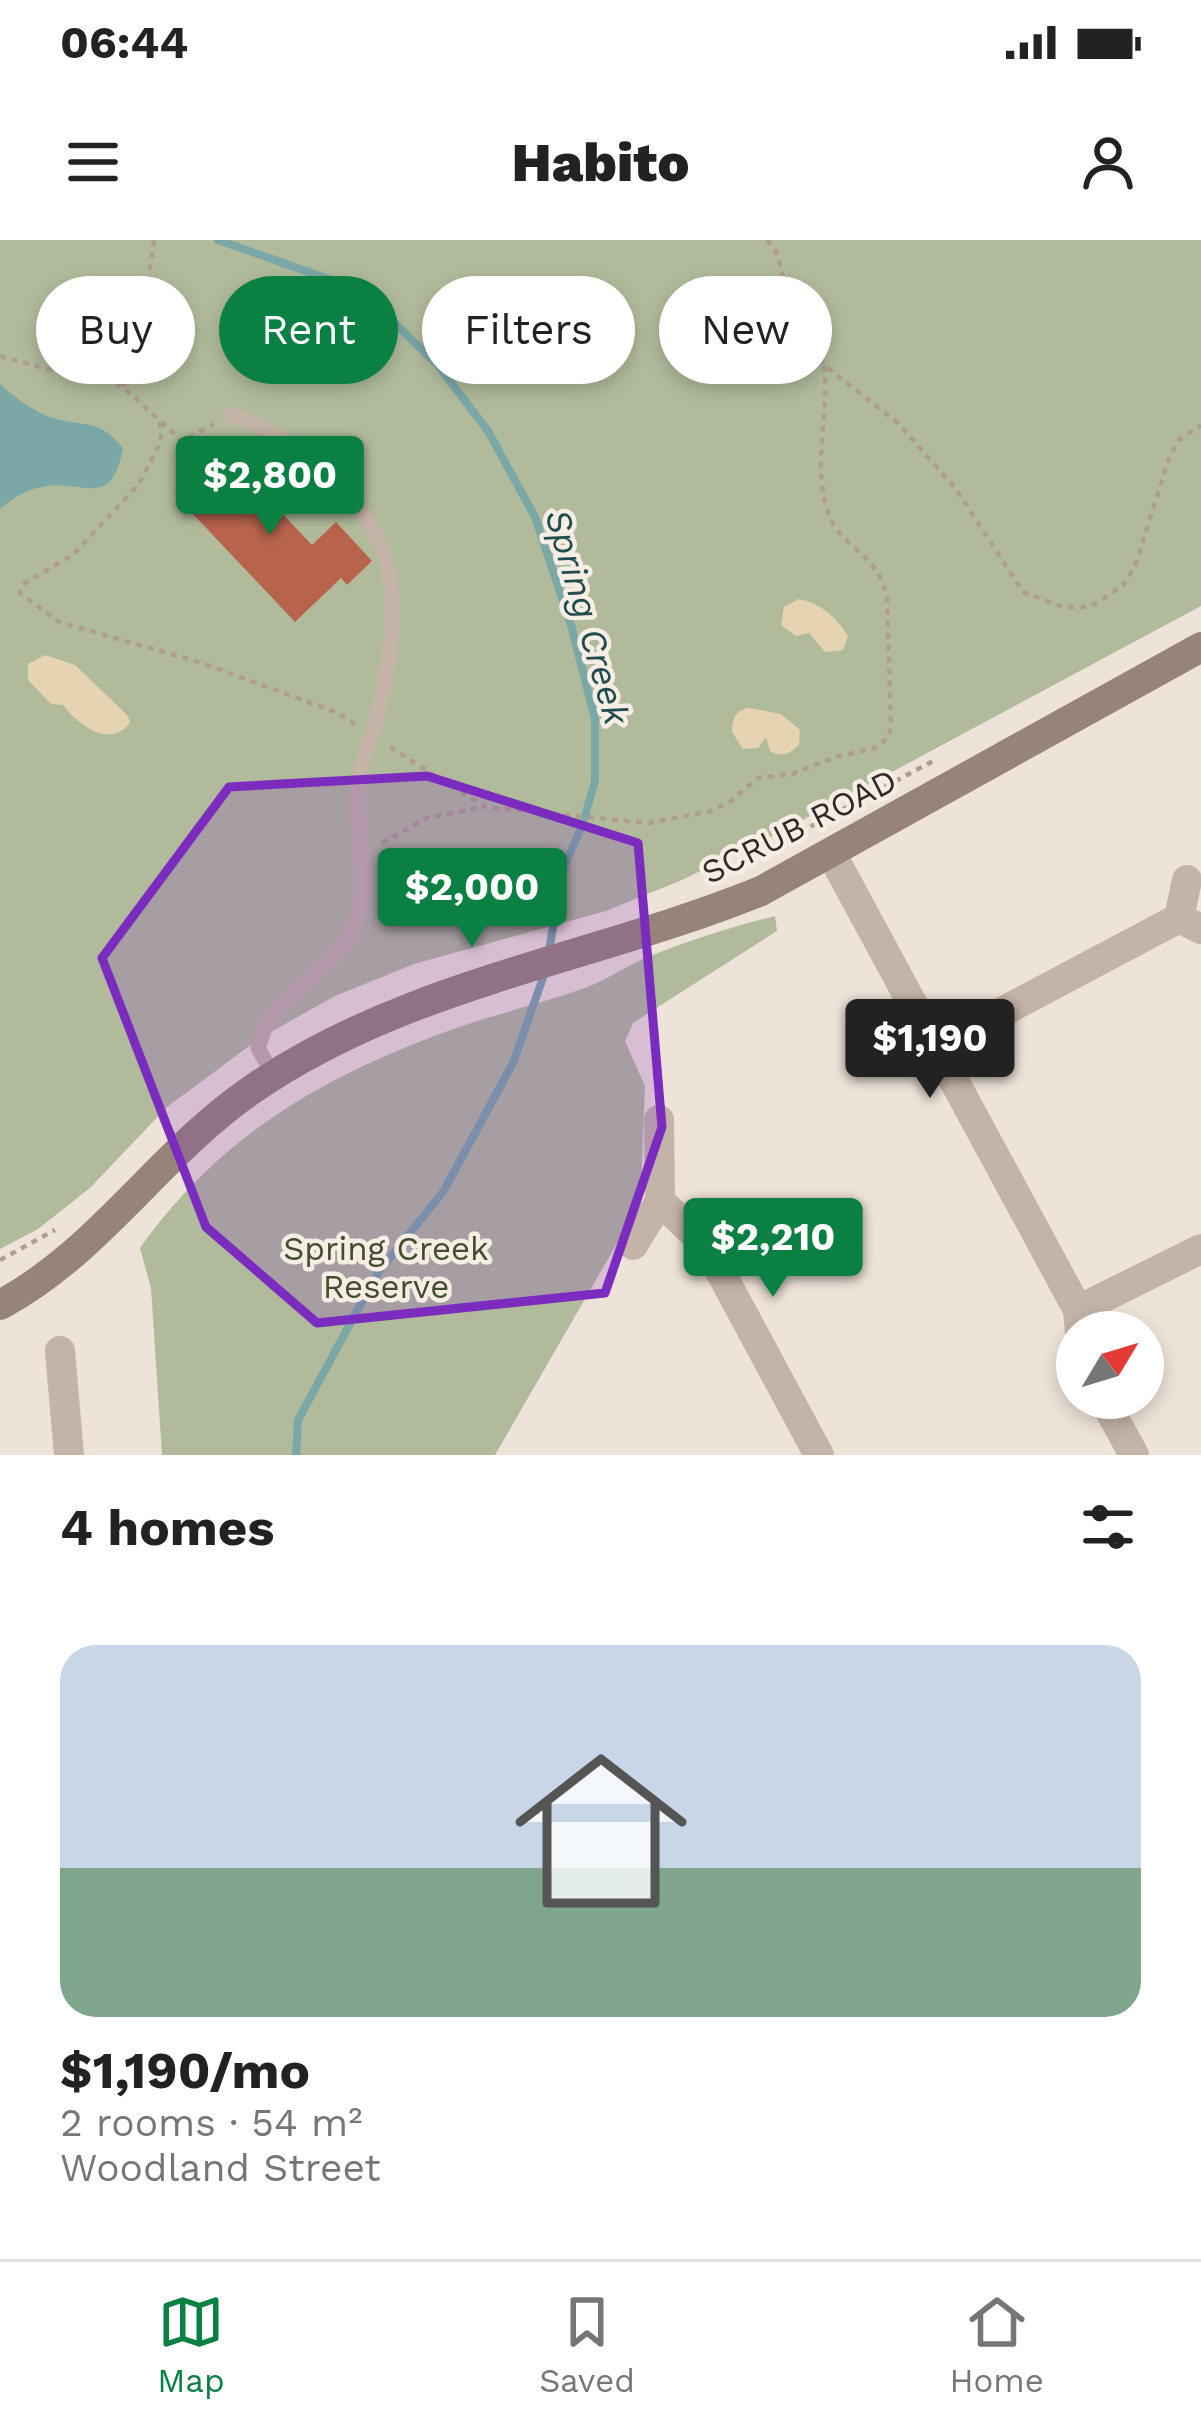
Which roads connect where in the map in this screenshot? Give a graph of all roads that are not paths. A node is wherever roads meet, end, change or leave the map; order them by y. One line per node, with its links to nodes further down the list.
1 (230, 415): 7 (lane)
2 (1201, 647): 3 (main road, SCRUB ROAD)
3 (832, 855): 6 (street); 7 (main road, SCRUB ROAD)
4 (1187, 880): 5 (street)
5 (1190, 924): 6 (street)
6 (938, 1046): 13 (street)
7 (274, 1076): 12 (main road, SCRUB ROAD)
8 (659, 1120): 9 (street)
9 (660, 1202): 10 (street); 18 (street)
10 (633, 1245)
11 (1201, 1249): 14 (street)
12 (0, 1305)
13 (1074, 1311)
14 (1096, 1311)
15 (60, 1352): 17 (street)
16 (1114, 1419): 19 (street)
17 (69, 1455)
18 (819, 1455)
19 (1134, 1455)

